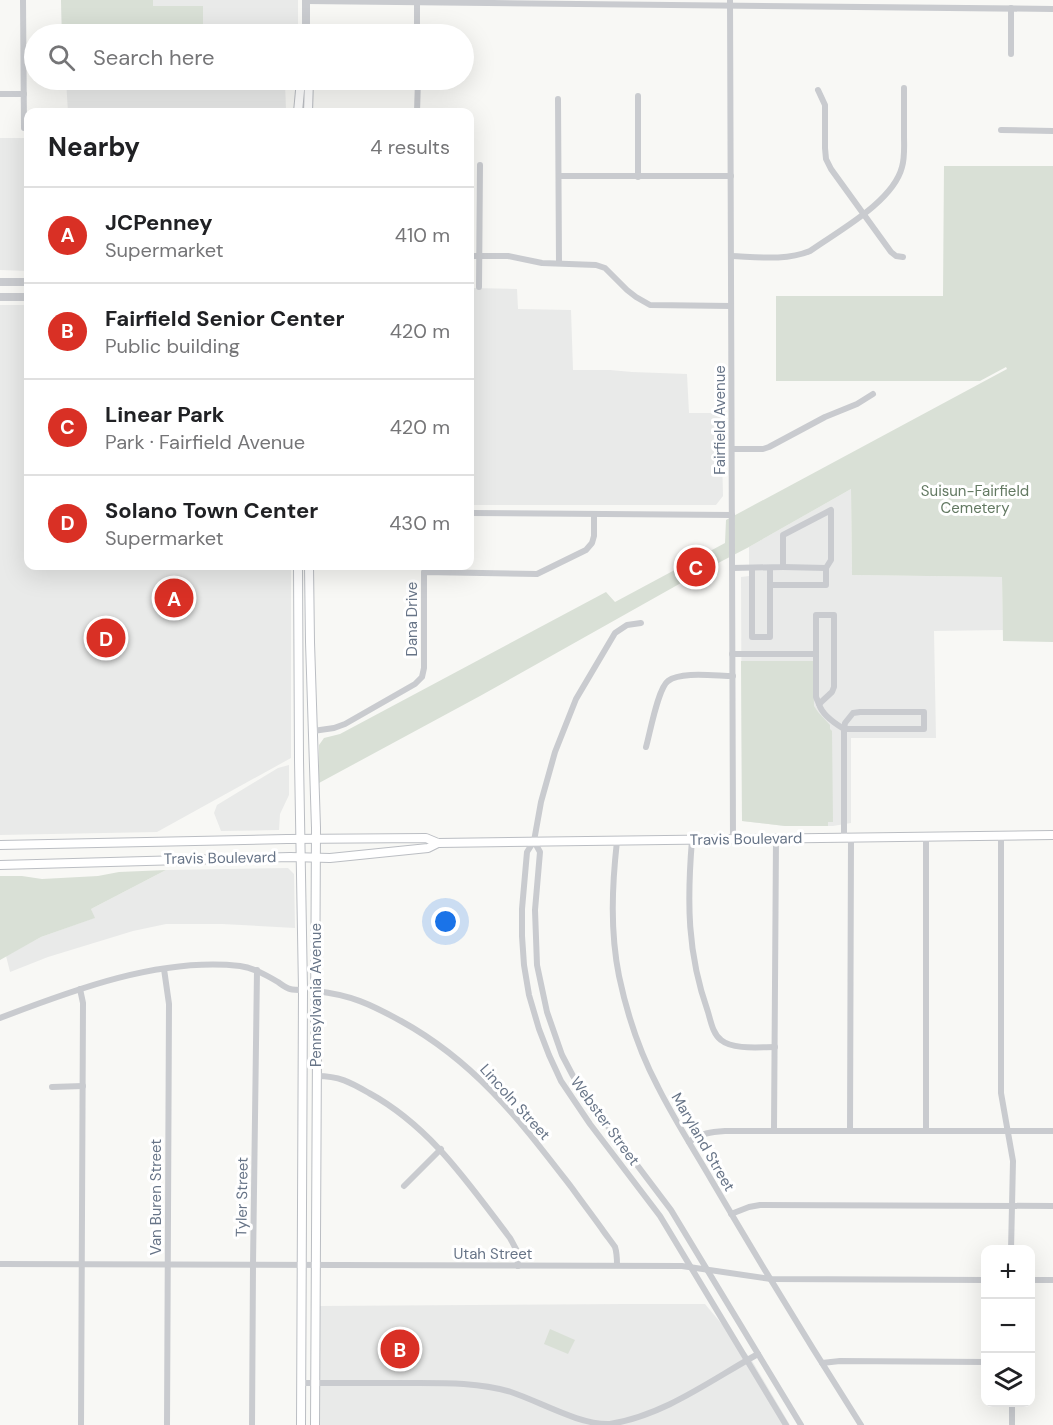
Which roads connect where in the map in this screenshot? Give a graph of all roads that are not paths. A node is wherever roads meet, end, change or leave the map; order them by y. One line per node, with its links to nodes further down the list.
1 (23, 0): 20 (street)
2 (985, 0): 8 (street)
3 (306, 1): 4 (street); 11 (street)
4 (417, 1): 5 (street); 12 (street)
5 (496, 2): 6 (street)
6 (637, 2): 7 (street)
7 (730, 3): 8 (street); 31 (street, Fairfield Avenue)
8 (985, 8): 9 (street)
9 (1011, 8): 10 (street); 13 (street)
10 (1053, 9)
11 (306, 24)
12 (417, 24)
13 (1011, 54)
14 (904, 88): 33 (street)
15 (300, 90): 23 (main road)
16 (309, 90): 24 (main road)
17 (418, 90): 25 (street)
18 (818, 90): 33 (street)
19 (0, 93): 20 (street)
20 (24, 94): 26 (street)
21 (638, 96): 32 (street)
22 (558, 99): 30 (street)
23 (298, 108)
24 (309, 108)
25 (417, 108)
26 (24, 128)
27 (1001, 130): 28 (street)
28 (1053, 130)
29 (480, 165): 35 (street)
30 (559, 176): 32 (street); 38 (street)
31 (731, 176): 32 (street); 36 (street, Fairfield Avenue)
32 (638, 177)
33 (863, 214): 36 (street); 37 (street)
34 (474, 256): 35 (street)
35 (480, 256): 38 (street); 41 (street)
36 (732, 256): 44 (street, Fairfield Avenue)
37 (903, 257)
38 (559, 263): 44 (street)
39 (0, 282): 40 (street)
40 (24, 282)
41 (479, 287)
42 (0, 297): 43 (street)
43 (24, 297)
44 (731, 306): 46 (street, Fairfield Avenue)
45 (873, 394): 46 (street)
46 (732, 449): 49 (street, Fairfield Avenue)
47 (474, 513): 48 (street)
48 (594, 514): 49 (street); 64 (street, Dana Drive)
49 (732, 514): 51 (street, Fairfield Avenue)
50 (783, 567): 53 (street); 54 (street); 54 (street)
51 (732, 568): 52 (street); 59 (street, Fairfield Avenue)
52 (752, 568): 53 (street); 57 (street)
53 (770, 568): 57 (street)
54 (826, 568): 57 (street)
55 (298, 570): 70 (main road, Pennsylvania Avenue)
56 (309, 570): 64 (main road, Pennsylvania Avenue)
57 (770, 585)
58 (640, 623): 76 (street)
59 (732, 654): 60 (street); 61 (street, Fairfield Avenue)
60 (816, 654): 62 (street); 62 (street)
61 (733, 676): 65 (street); 72 (street, Fairfield Avenue)
62 (819, 704): 63 (street)
63 (844, 729): 63 (street); 69 (street)
64 (313, 731): 71 (main road, Pennsylvania Avenue)
65 (646, 747)
66 (1053, 835): 67 (main road, Travis Boulevard)
67 (1001, 836): 68 (main road, Travis Boulevard); 95 (street)
68 (927, 837): 69 (main road, Travis Boulevard); 94 (street)
69 (848, 838): 73 (main road, Travis Boulevard); 93 (street)
70 (300, 839): 71 (main road, Travis Boulevard); 78 (main road, Travis Boulevard); 79 (main road, Pennsylvania Avenue)
71 (316, 839): 77 (main road, Travis Boulevard); 80 (main road, Pennsylvania Avenue)
72 (733, 839): 73 (main road, Travis Boulevard); 75 (main road, Travis Boulevard)
73 (776, 839): 88 (street)
74 (617, 840): 75 (main road, Travis Boulevard); 76 (main road, Travis Boulevard); 97 (street, Maryland Street)
75 (692, 840): 88 (street)
76 (534, 841): 77 (main road, Travis Boulevard); 112 (street, Webster Street); 113 (street, Webster Street)
77 (438, 843): 80 (main road, Travis Boulevard)
78 (0, 845)
79 (301, 857): 80 (main road, Travis Boulevard); 81 (main road, Travis Boulevard); 85 (main road, Pennsylvania Avenue)
80 (316, 858): 86 (main road, Pennsylvania Avenue)
81 (0, 865)
82 (164, 969): 83 (street); 84 (street); 106 (street, Van Buren Street)
83 (257, 970): 85 (street); 107 (street, Tyler Street)
84 (80, 989): 87 (street); 90 (street)
85 (303, 990): 108 (main road, Pennsylvania Avenue)
86 (316, 991): 89 (main road, Pennsylvania Avenue); 110 (street, Lincoln Street)
87 (0, 1018)
88 (775, 1047): 92 (street)
89 (317, 1076): 98 (street); 109 (main road, Pennsylvania Avenue)
90 (83, 1086): 91 (street); 105 (street)
91 (52, 1087)
92 (774, 1130): 93 (street); 97 (street)
93 (850, 1131): 94 (street)
94 (926, 1131): 95 (street)
95 (1007, 1131): 96 (street); 100 (street)
96 (1053, 1131)
97 (689, 1142): 102 (street, Maryland Street)
98 (441, 1149): 99 (street); 111 (street)
99 (404, 1186)
100 (1011, 1206): 101 (street); 102 (street); 103 (street)
101 (1053, 1206)
102 (731, 1214): 114 (street, Maryland Street)
103 (1011, 1245)
104 (0, 1264): 105 (street, Utah Street)
105 (82, 1264): 106 (street, Utah Street); 125 (street)
106 (168, 1264): 107 (street, Utah Street); 126 (street, Van Buren Street)
107 (253, 1265): 108 (street, Utah Street); 127 (street, Tyler Street)
108 (302, 1265): 109 (street, Utah Street); 122 (main road, Pennsylvania Avenue)
109 (316, 1265): 111 (street, Utah Street); 123 (main road, Pennsylvania Avenue)
110 (617, 1265): 111 (street, Utah Street); 112 (street, Utah Street)
111 (518, 1266)
112 (690, 1267): 113 (street, Utah Street); 119 (street, Webster Street)
113 (707, 1270): 114 (street, Utah Street); 118 (street, Webster Street)
114 (771, 1279): 115 (street, Utah Street); 121 (street, Maryland Street)
115 (981, 1280)
116 (1035, 1280): 117 (street)
117 (1053, 1280)
118 (758, 1353): 119 (street); 131 (street, Webster Street)
119 (747, 1360): 123 (street); 130 (street, Webster Street)
120 (981, 1362): 121 (street)
121 (822, 1363): 132 (street, Maryland Street)
122 (301, 1383): 123 (street); 128 (main road, Pennsylvania Avenue)
123 (315, 1383): 129 (main road, Pennsylvania Avenue)
124 (1012, 1407): 133 (street)
125 (81, 1425)
126 (167, 1425)
127 (252, 1425)
128 (301, 1425)
129 (315, 1425)
130 (786, 1425)
131 (801, 1425)
132 (861, 1425)
133 (1012, 1425)

